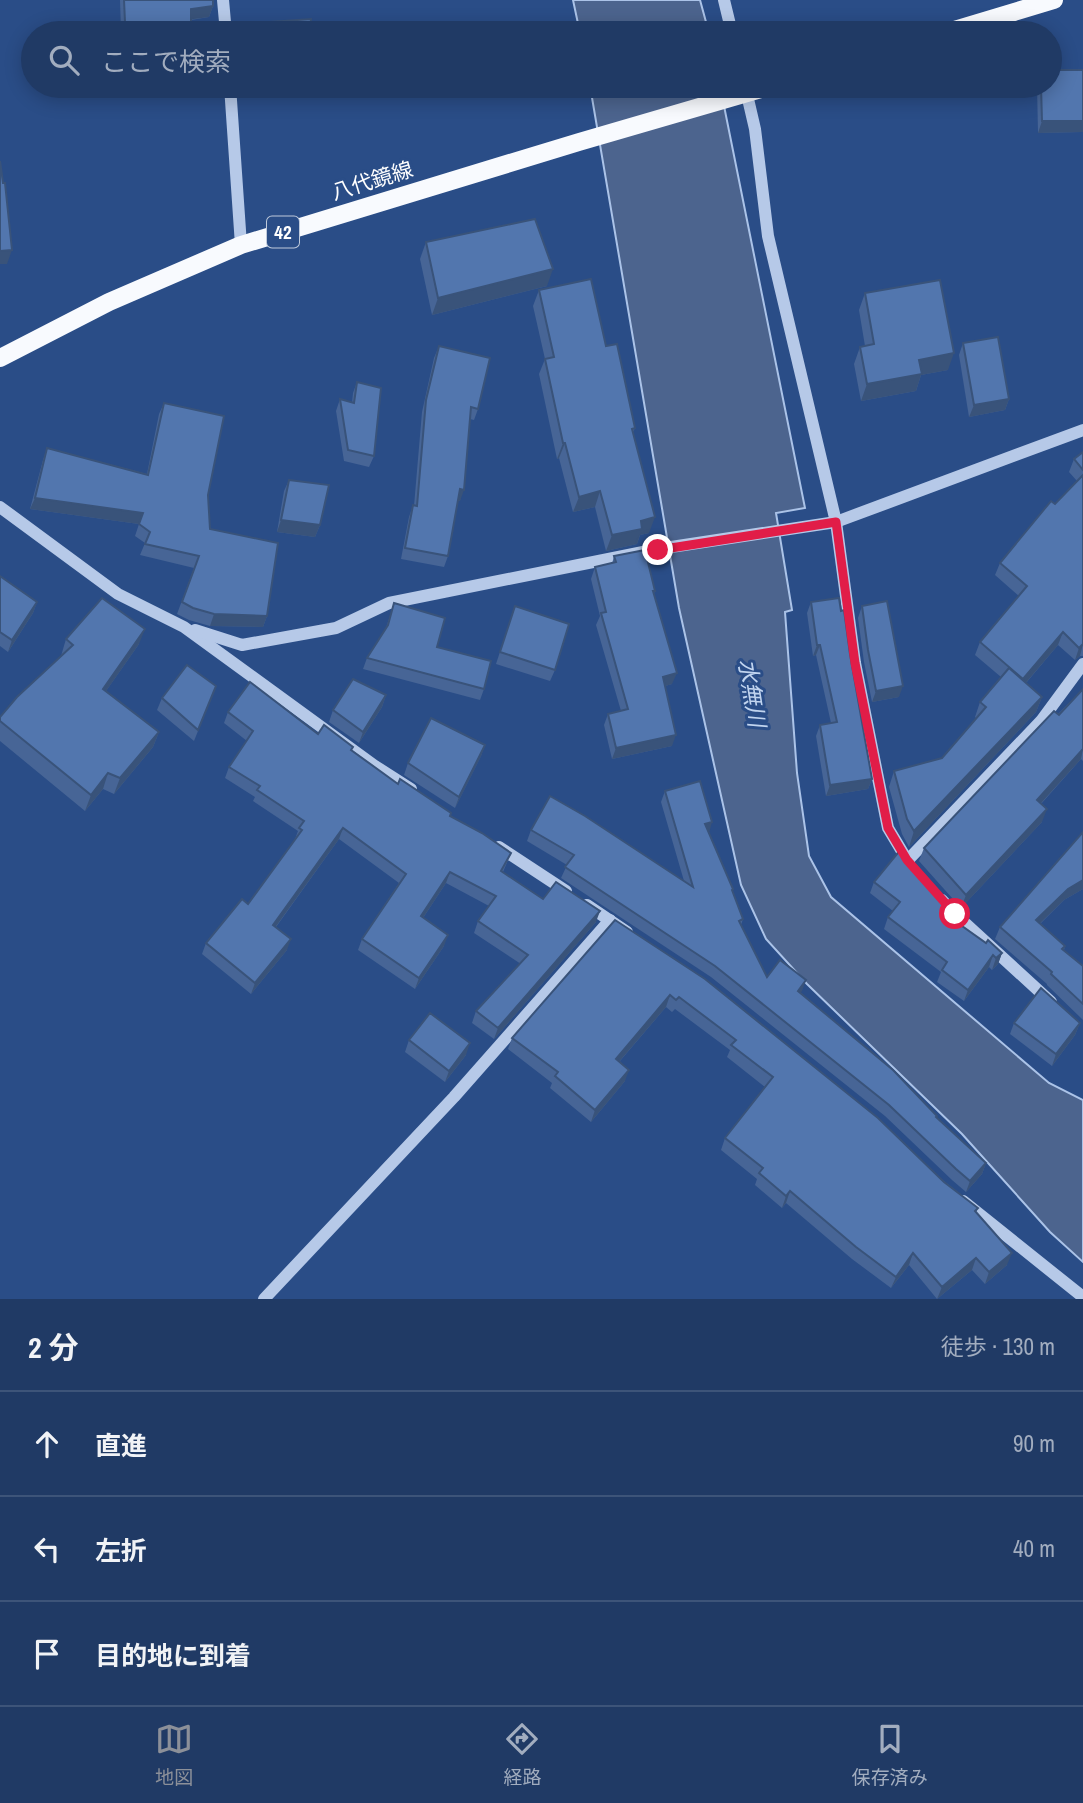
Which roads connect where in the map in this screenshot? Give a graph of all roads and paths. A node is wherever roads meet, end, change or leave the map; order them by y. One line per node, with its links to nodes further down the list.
1 (223, 0): 4 (street)
2 (724, 0): 5 (street)
3 (1054, 0): 6 (main road)
4 (225, 21)
5 (729, 21)
6 (984, 21)
7 (231, 98): 10 (street)
8 (723, 98): 10 (main road, 八代鏡線 / 42)
9 (745, 98): 14 (street)
10 (241, 245): 11 (main road, 八代鏡線 / 42)
11 (0, 358)
12 (1083, 430): 14 (street)
13 (0, 507): 15 (street)
14 (836, 522): 15 (street); 16 (street)
15 (184, 627): 17 (street)
16 (1083, 664)
17 (420, 795)
18 (487, 839): 20 (street)
19 (931, 887): 22 (street)
20 (610, 920): 21 (street); 25 (street)
21 (642, 942)
22 (1065, 1015)
23 (955, 1194): 24 (street)
24 (1083, 1297)
25 (264, 1299)

